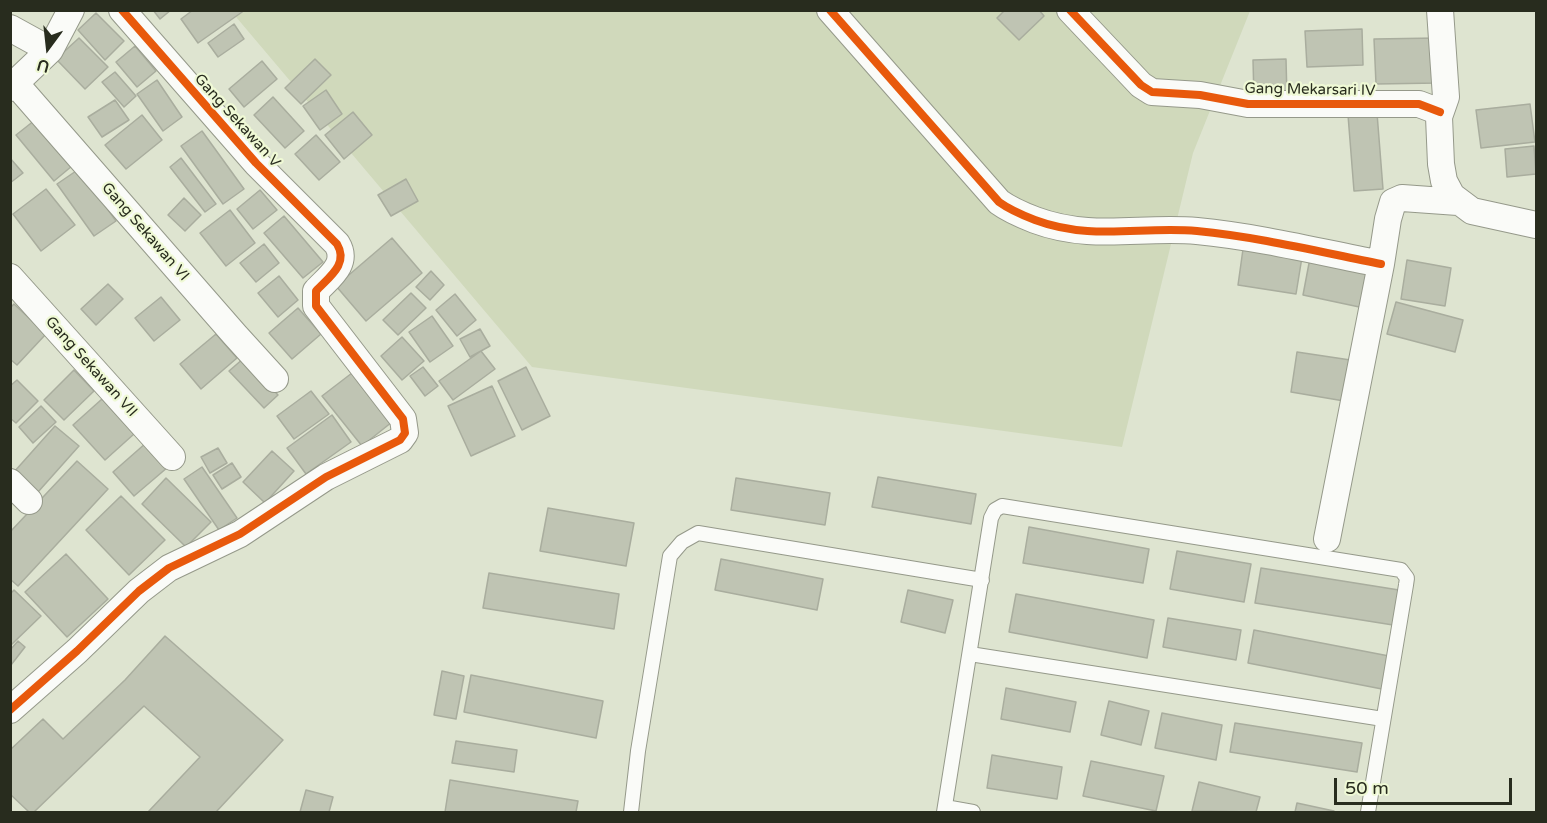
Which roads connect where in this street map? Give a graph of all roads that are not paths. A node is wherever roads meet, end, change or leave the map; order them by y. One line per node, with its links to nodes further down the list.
1 (122, 10): 21 (street, Gang Sekawan V)
2 (830, 10): 12 (street)
3 (1070, 10): 9 (street, Gang Mekarsari IV)
4 (1440, 10): 9 (street)
5 (71, 11): 7 (street)
6 (10, 28): 7 (street)
7 (50, 50): 8 (street)
8 (13, 86): 14 (street, Gang Sekawan VI)
9 (1440, 112): 10 (street)
10 (1469, 208): 11 (street); 12 (street)
11 (1536, 225)
12 (1381, 264): 18 (street)
13 (10, 277): 15 (street, Gang Sekawan VII)
14 (275, 379)
15 (172, 458)
16 (10, 482): 17 (street)
17 (29, 501)
18 (1328, 539)
19 (982, 580): 20 (lane); 22 (lane); 24 (lane)
20 (970, 654): 22 (lane); 23 (lane)
21 (10, 710)
22 (1383, 719): 26 (lane)
23 (944, 810): 25 (lane)
24 (631, 813)
25 (973, 813)
26 (1368, 813)

